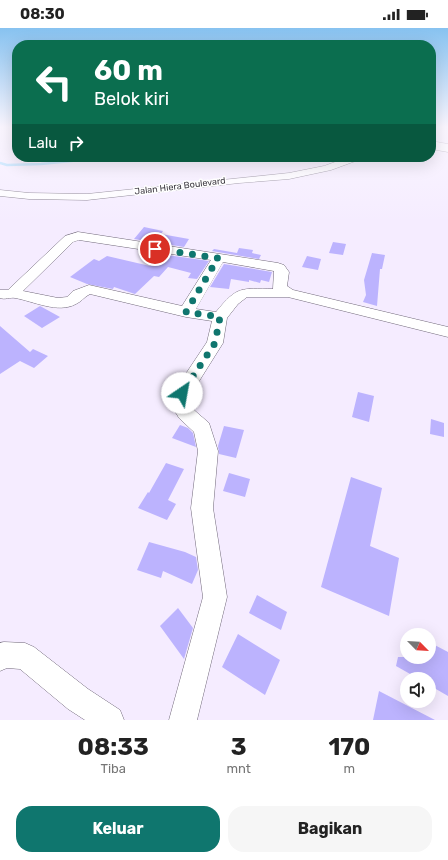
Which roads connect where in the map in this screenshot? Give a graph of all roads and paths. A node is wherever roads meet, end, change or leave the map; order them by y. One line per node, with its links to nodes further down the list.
1 (322, 162): 3 (street, Jalan Hiera Boulevard)
2 (344, 162): 3 (street, Jalan Hiera Boulevard)
3 (238, 177): 4 (street, Jalan Hiera Boulevard); 5 (street, Jalan Hiera Boulevard)
4 (122, 187)
5 (0, 194)
6 (218, 258): 7 (street); 8 (street); 9 (street)
7 (288, 292): 10 (street); 11 (street)
8 (6, 293): 9 (street)
9 (186, 312): 10 (street)
10 (220, 317): 14 (street)
11 (448, 332)
12 (0, 658): 13 (street)
13 (110, 720)
14 (183, 720)

